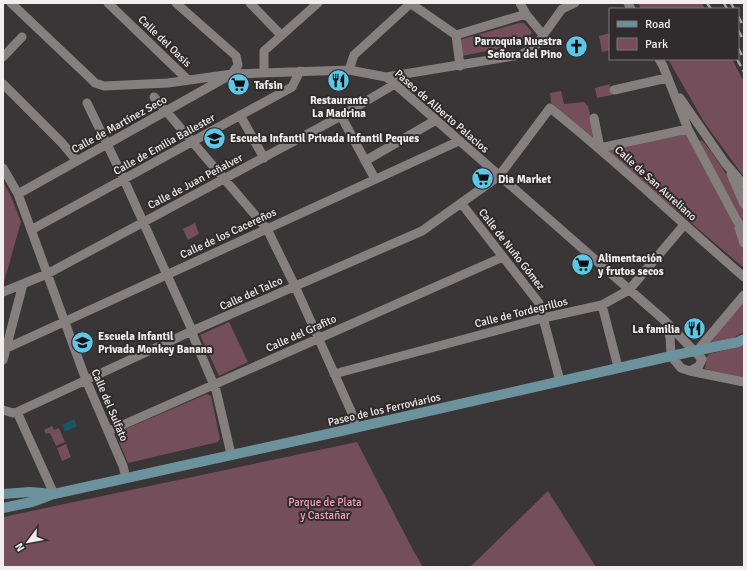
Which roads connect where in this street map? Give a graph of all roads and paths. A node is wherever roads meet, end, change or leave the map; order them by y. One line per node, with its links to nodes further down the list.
1 (11, 3): 23 (street, Paseo de Alberto Palacios)
2 (108, 3): 23 (street, Calle del Oasis)
3 (176, 3): 20 (street)
4 (250, 3): 10 (street)
5 (318, 3): 10 (street)
6 (411, 3): 11 (street); 17 (street)
7 (520, 3): 9 (street)
8 (575, 3): 12 (street)
9 (526, 14): 11 (street); 12 (street)
10 (281, 35): 19 (street)
11 (456, 35): 16 (street)
12 (544, 36): 16 (street)
13 (22, 37): 14 (street)
14 (3, 57)
15 (659, 60): 22 (street)
16 (460, 66): 21 (street)
17 (349, 70): 18 (street, Paseo de Alberto Palacios); 21 (street, Paseo de Alberto Palacios)
18 (300, 71): 19 (street, Paseo de Alberto Palacios); 31 (street, Calle de Emilia Ballester)
19 (264, 72): 20 (street, Paseo de Alberto Palacios)
20 (232, 74): 23 (street, Paseo de Alberto Palacios); 30 (street, Calle de Martínez Seco)
21 (386, 77): 25 (street, Paseo de Alberto Palacios)
22 (668, 78): 26 (street); 35 (street); 43 (street)
23 (188, 80)
24 (3, 84): 41 (street)
25 (395, 84): 32 (street, Calle de Juan Peñalver); 34 (street, Paseo de Alberto Palacios)
26 (614, 90)
27 (154, 97): 30 (street)
28 (87, 103): 38 (street)
29 (550, 108): 39 (street, Calle de San Aureliano); 45 (street, Calle del Talco)
30 (166, 112): 37 (street); 38 (street, Calle de Martínez Seco)
31 (240, 115): 37 (street, Calle de Emilia Ballester); 40 (street)
32 (340, 116): 40 (street, Calle de Juan Peñalver); 42 (street)
33 (594, 118): 39 (street)
34 (436, 120): 36 (street, Paseo de Alberto Palacios); 42 (street)
35 (688, 129): 39 (street); 53 (street)
36 (459, 141): 45 (street, Paseo de Alberto Palacios); 48 (street, Calle de los Cacereños)
37 (192, 143): 46 (street, Calle de Emilia Ballester); 47 (street)
38 (108, 144): 41 (street, Calle de Martínez Seco); 46 (street)
39 (600, 148): 55 (street, Calle de San Aureliano)
40 (264, 158): 47 (street, Calle de Juan Peñalver)
41 (77, 161): 50 (street, Calle de Martínez Seco)
42 (365, 161): 48 (street)
43 (725, 163): 49 (street); 52 (street)
44 (3, 168): 50 (street, Calle del Sulfato)
45 (499, 176): 51 (street, Calle del Talco); 66 (street, Paseo de Alberto Palacios)
46 (124, 179): 54 (street); 57 (street, Calle de Emilia Ballester)
47 (224, 179): 54 (street, Calle de Juan Peñalver); 56 (street)
48 (375, 179): 56 (street, Calle de los Cacereños)
49 (744, 185)
50 (18, 194): 57 (street, Calle del Sulfato)
51 (461, 203): 60 (street, Calle de Nuño Gómez); 65 (street, Calle del Talco)
52 (744, 204)
53 (736, 219): 58 (street); 59 (street)
54 (143, 222): 61 (street, Calle de Juan Peñalver); 62 (street)
55 (684, 225): 63 (street, Calle de San Aureliano); 66 (street, Calle de Tordegrillos)
56 (267, 229): 62 (street, Calle de los Cacereños); 65 (street)
57 (31, 230): 61 (street, Calle del Sulfato)
58 (744, 232)
59 (744, 243)
60 (503, 257): 70 (street, Calle de Nuño Gómez); 74 (street, Calle del Grafito)
61 (47, 274): 64 (street, Calle de Juan Peñalver); 72 (street, Calle del Sulfato)
62 (167, 275): 72 (street, Calle de los Cacereños); 73 (street)
63 (744, 277)
64 (23, 284): 67 (street, Calle de Juan Peñalver); 76 (street)
65 (294, 286): 73 (street, Calle del Talco); 74 (street)
66 (629, 290): 69 (street, Calle de Tordegrillos); 71 (street, Paseo de Alberto Palacios)
67 (3, 292)
68 (744, 295): 77 (street)
69 (602, 305): 70 (street, Calle de Tordegrillos); 80 (street)
70 (543, 318): 82 (street, Calle de Tordegrillos); 84 (street, Calle de Nuño Gómez)
71 (664, 320): 77 (street, Paseo de Alberto Palacios); 78 (street)
72 (65, 321): 76 (street, Calle de los Cacereños); 83 (street, Calle del Sulfato)
73 (192, 331): 83 (street, Calle del Talco); 86 (street)
74 (318, 339): 82 (street); 86 (street, Calle del Grafito)
75 (744, 339): 77 (main road)
76 (7, 348): 79 (street)
77 (695, 351): 78 (main road, Paseo de los Ferroviarios); 81 (street, Paseo de Alberto Palacios)
78 (671, 356): 80 (main road, Paseo de los Ferroviarios); 81 (street)
79 (3, 360)
80 (618, 368): 84 (main road, Paseo de los Ferroviarios)
81 (690, 371): 85 (street)
82 (334, 374): 89 (street)
83 (86, 380): 88 (street, Calle del Talco); 90 (street, Calle del Sulfato)
84 (560, 381): 89 (main road, Paseo de los Ferroviarios)
85 (744, 382)
86 (214, 384): 90 (street, Calle del Grafito); 91 (street)
87 (3, 410): 88 (street)
88 (17, 412): 94 (street)
89 (356, 427): 91 (main road, Paseo de los Ferroviarios)
90 (109, 431): 92 (street, Calle del Sulfato)
91 (231, 454): 92 (main road, Paseo de los Ferroviarios)
92 (126, 478): 94 (main road, Paseo de los Ferroviarios)
93 (3, 494): 94 (main road, Paseo de los Ferroviarios)
94 (54, 494): 95 (main road)
95 (3, 508)

